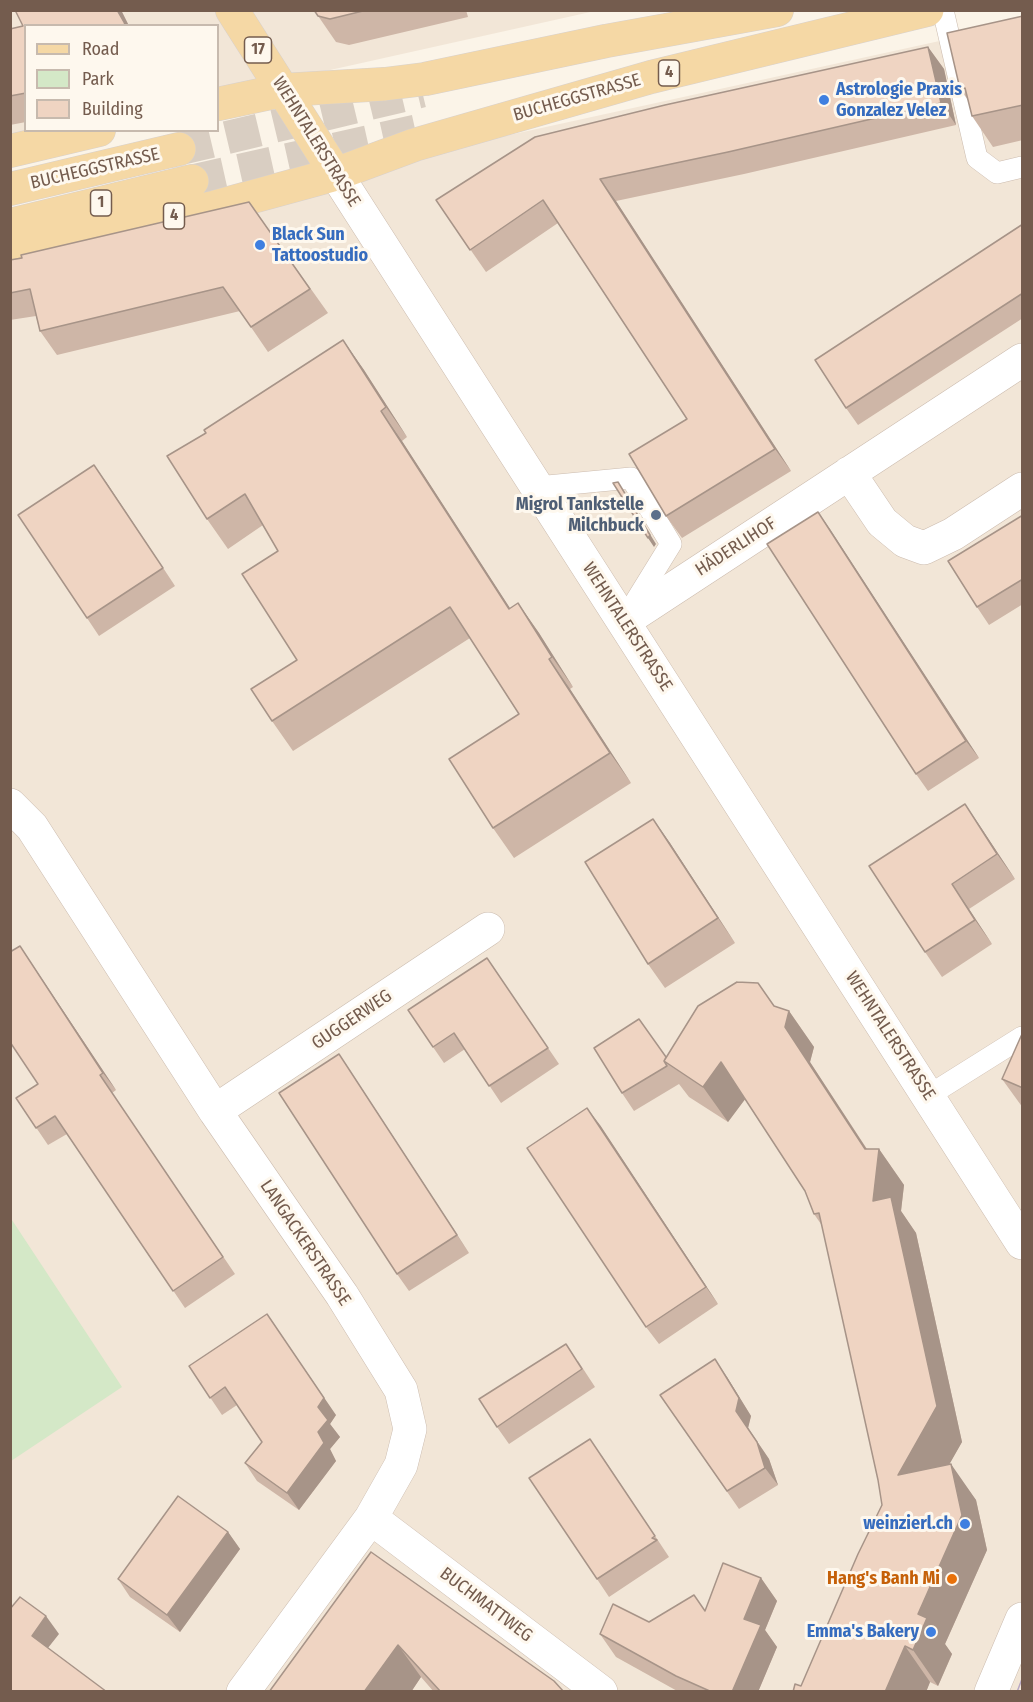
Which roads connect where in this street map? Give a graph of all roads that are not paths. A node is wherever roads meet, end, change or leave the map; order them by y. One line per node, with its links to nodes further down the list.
1 (232, 10): 6 (main road, WEHNTALERSTRASSE / 17)
2 (777, 10): 6 (main road)
3 (927, 10): 5 (main road, BUCHEGGSTRASSE / 4)
4 (943, 10): 11 (lane)
5 (880, 16): 12 (main road, BUCHEGGSTRASSE / 4)
6 (284, 90): 7 (main road); 12 (main road, WEHNTALERSTRASSE)
7 (219, 104)
8 (91, 132): 10 (main road)
9 (179, 149): 14 (main road, BUCHEGGSTRASSE / 1)
10 (10, 151)
11 (1023, 167)
12 (336, 174): 16 (main road, 4); 19 (street, WEHNTALERSTRASSE)
13 (192, 182): 15 (main road, BUCHEGGSTRASSE / 1)
14 (10, 189)
15 (10, 225)
16 (10, 253)
17 (1023, 360): 18 (street, HÄDERLIHOF)
18 (849, 473): 20 (street); 21 (street, HÄDERLIHOF)
19 (537, 487): 21 (street, WEHNTALERSTRASSE); 21 (lane)
20 (1023, 489)
21 (624, 621): 25 (street, WEHNTALERSTRASSE)
22 (10, 805): 26 (street, LANGACKERSTRASSE)
23 (488, 929): 26 (street, GUGGERWEG)
24 (1023, 1037): 25 (lane)
25 (928, 1096): 27 (street, WEHNTALERSTRASSE)
26 (215, 1112): 28 (street, LANGACKERSTRASSE)
27 (1023, 1243)
28 (371, 1518): 30 (street, LANGACKERSTRASSE); 31 (street, BUCHMATTWEG)
29 (1023, 1619): 32 (street)
30 (243, 1692)
31 (601, 1692)
32 (991, 1692)

